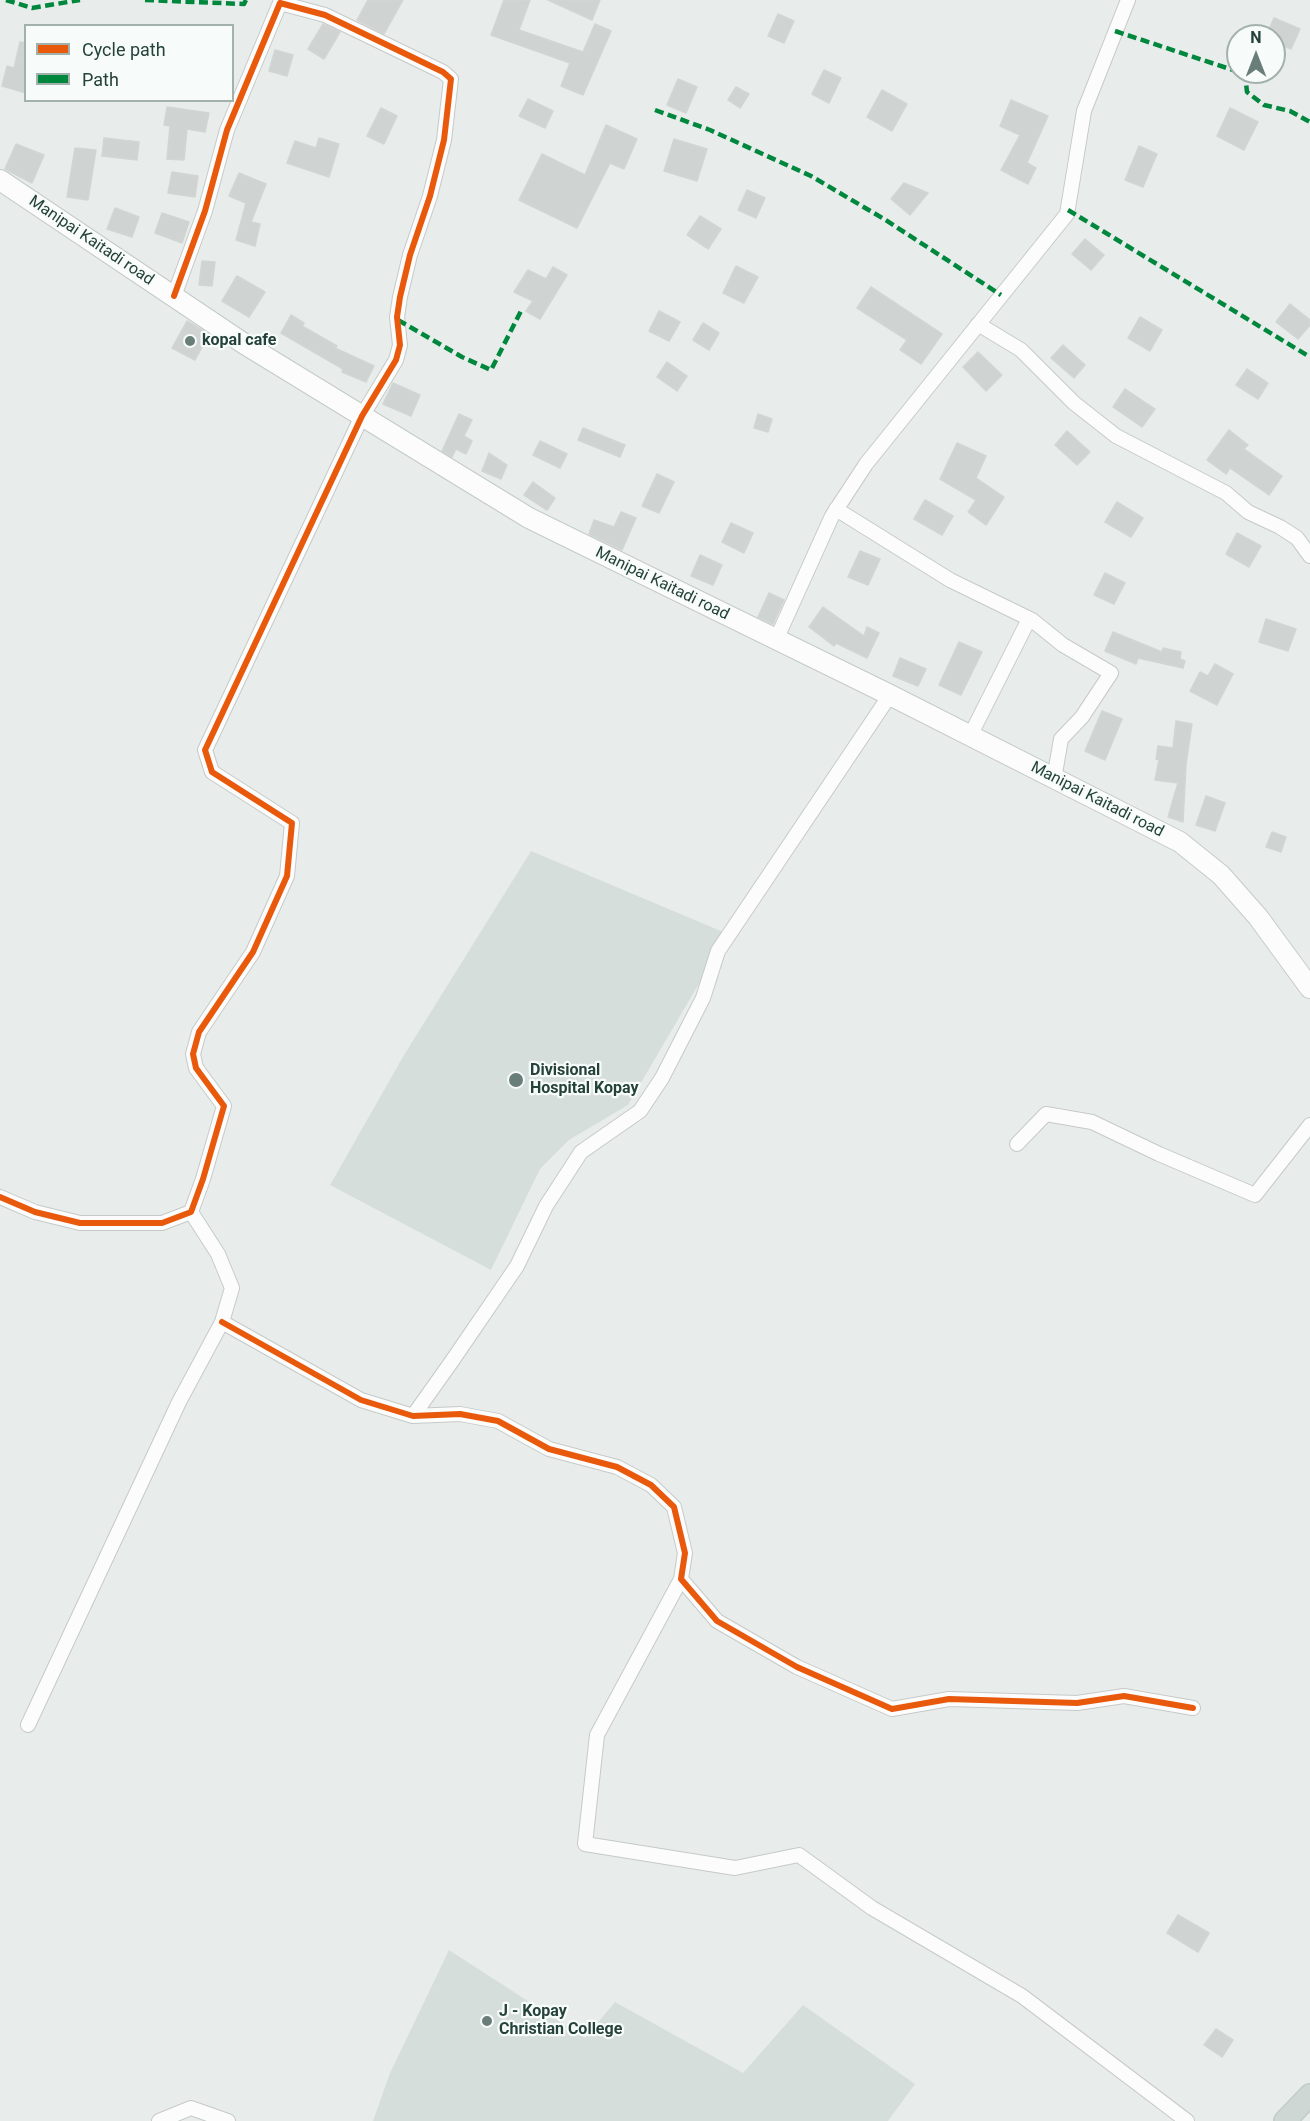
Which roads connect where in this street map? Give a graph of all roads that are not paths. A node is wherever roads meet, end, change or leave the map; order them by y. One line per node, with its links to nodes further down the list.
1 (1128, 0): 4 (street)
2 (0, 180): 3 (main road, Manipai Kaitadi road)
3 (174, 296): 5 (main road, Manipai Kaitadi road); 5 (street)
4 (978, 324): 6 (street); 7 (street)
5 (362, 416): 9 (main road, Manipai Kaitadi road); 17 (street)
6 (836, 509): 8 (street); 9 (street)
7 (1310, 556)
8 (1029, 619): 11 (street); 12 (street)
9 (776, 640): 10 (main road, Manipai Kaitadi road)
10 (890, 696): 11 (main road, Manipai Kaitadi road); 19 (street)
11 (970, 736): 12 (main road, Manipai Kaitadi road)
12 (1054, 779): 13 (main road, Manipai Kaitadi road)
13 (1310, 988)
14 (1310, 1125): 15 (street)
15 (1017, 1144)
16 (0, 1197): 17 (street)
17 (191, 1212): 18 (street)
18 (222, 1322): 19 (street); 22 (street)
19 (413, 1416): 20 (street)
20 (681, 1579): 21 (street); 26 (street)
21 (1193, 1708)
22 (28, 1725)
23 (1310, 2095): 27 (main road)
24 (159, 2121): 25 (street)
25 (228, 2121)
26 (1187, 2121)
27 (1285, 2121)

